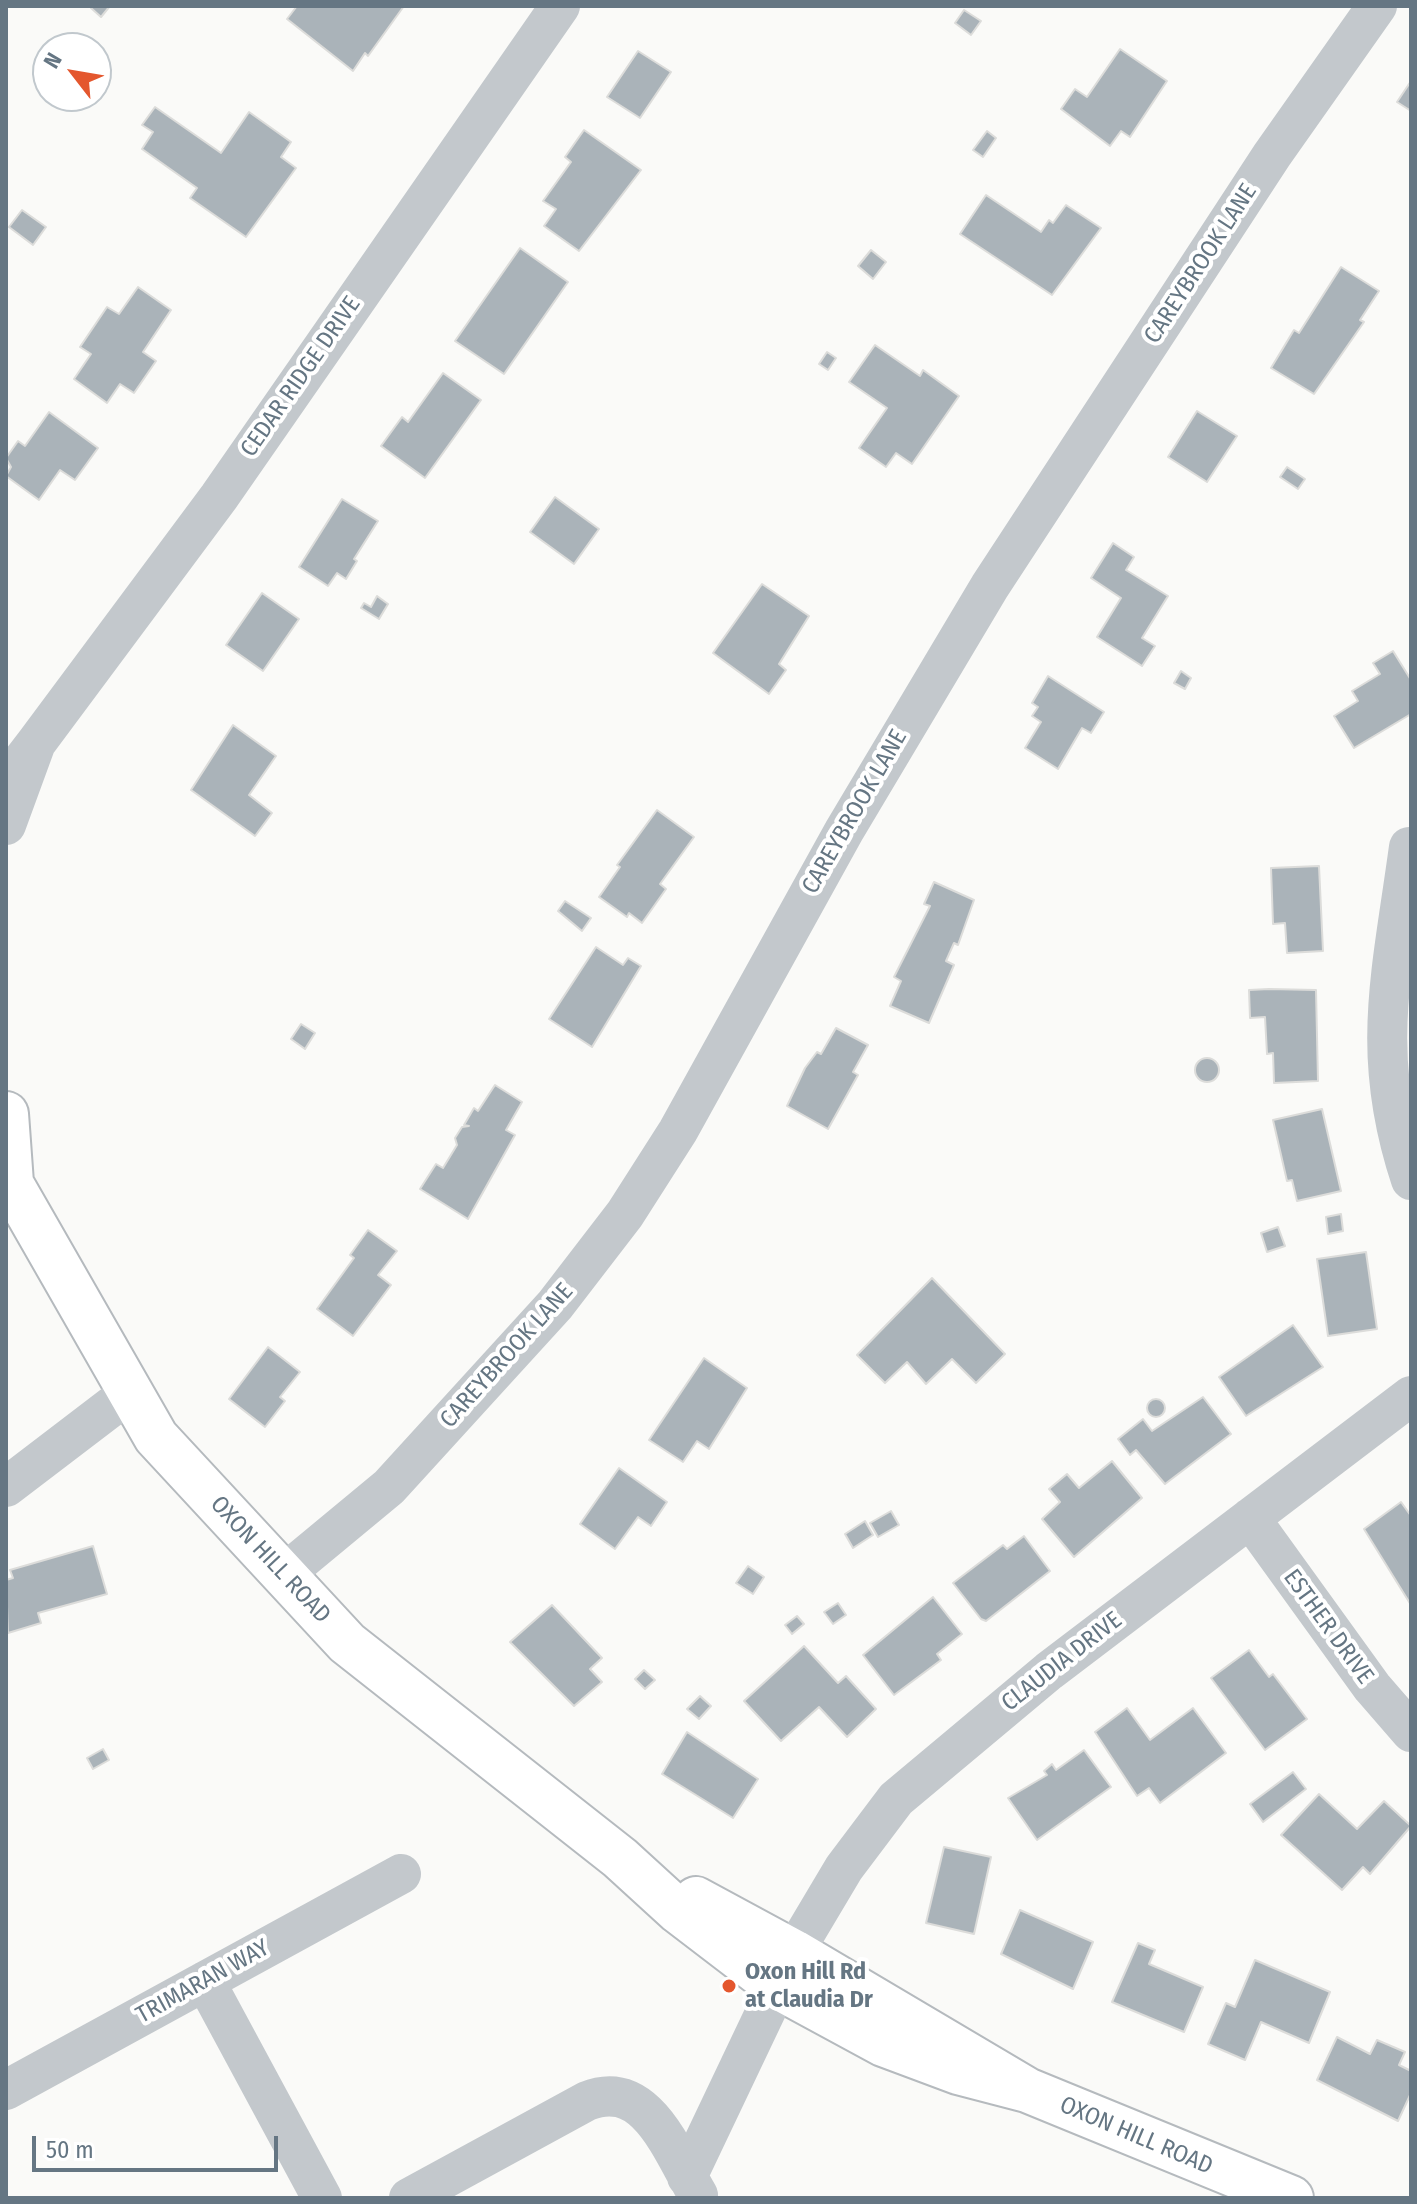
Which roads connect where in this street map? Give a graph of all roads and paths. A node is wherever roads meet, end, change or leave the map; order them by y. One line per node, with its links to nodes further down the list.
1 (560, 6): 3 (street, CEDAR RIDGE DRIVE)
2 (1377, 6): 14 (street, CAREYBROOK LANE)
3 (36, 743): 4 (street, CEDAR RIDGE DRIVE); 5 (street, CEDAR RIDGE DRIVE)
4 (6, 782)
5 (6, 825)
6 (1409, 847): 9 (street)
7 (6, 1114): 8 (main road, OXON HILL ROAD)
8 (8, 1179): 10 (main road, OXON HILL ROAD)
9 (1411, 1180)
10 (128, 1394): 12 (street); 14 (main road, OXON HILL ROAD)
11 (1411, 1396): 13 (street, CLAUDIA DRIVE)
12 (6, 1487)
13 (1250, 1518): 15 (street, ESTHER DRIVE); 17 (street, CLAUDIA DRIVE)
14 (284, 1574): 17 (main road, OXON HILL ROAD)
15 (1411, 1732)
16 (401, 1874): 18 (street, TRIMARAN WAY)
17 (785, 1969): 20 (street, CLAUDIA DRIVE); 23 (main road, OXON HILL ROAD)
18 (205, 1981): 19 (street, TRIMARAN WAY); 21 (street)
19 (6, 2090)
20 (694, 2188): 22 (street)
21 (322, 2198)
22 (409, 2198)
23 (1291, 2198)

